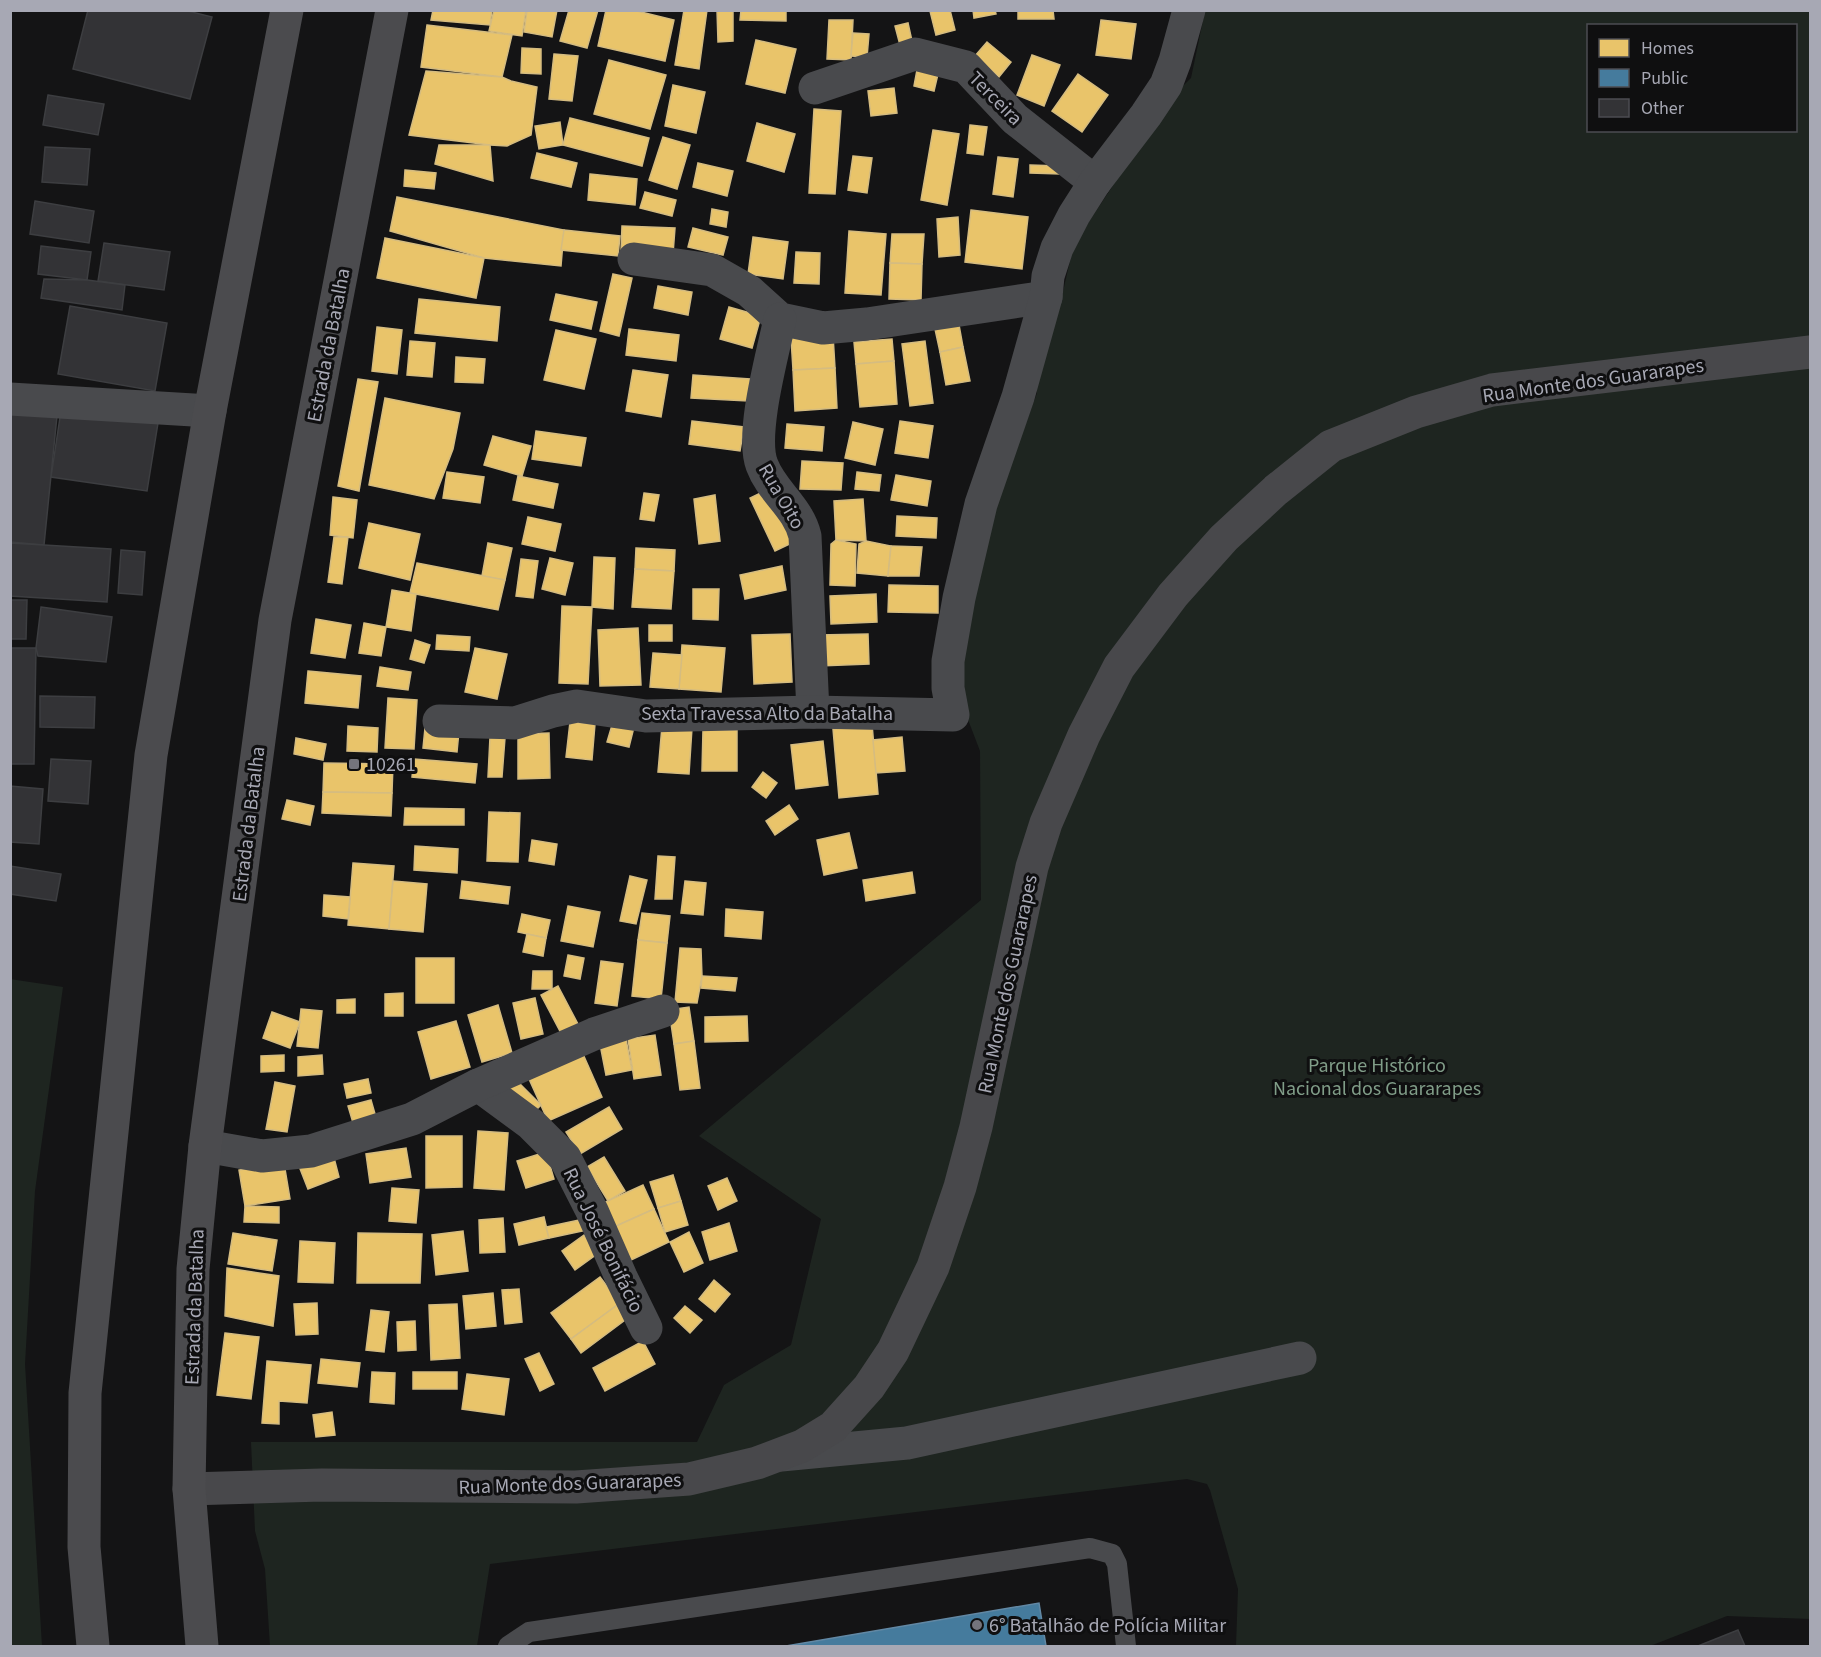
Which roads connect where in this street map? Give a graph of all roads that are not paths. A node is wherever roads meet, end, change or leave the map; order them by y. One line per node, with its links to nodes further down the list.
1 (287, 10): 11 (highway)
2 (392, 10): 16 (highway, Estrada da Batalha)
3 (1189, 10): 5 (street)
4 (815, 88): 5 (street, Terceira)
5 (1095, 182): 7 (street)
6 (634, 260): 8 (street)
7 (1046, 297): 8 (street); 12 (street, Sexta Travessa Alto da Batalha)
8 (780, 319): 12 (street, Rua Oito)
9 (1810, 352): 19 (main road, Rua Monte dos Guararapes)
10 (10, 399): 11 (street)
11 (210, 411): 21 (highway)
12 (813, 712): 13 (street, Sexta Travessa Alto da Batalha)
13 (439, 721)
14 (663, 1011): 15 (street)
15 (478, 1085): 16 (street); 17 (street, Rua José Bonifácio)
16 (205, 1146): 20 (highway, Estrada da Batalha)
17 (646, 1328)
18 (1300, 1358): 19 (street)
19 (777, 1455): 20 (main road, Rua Monte dos Guararapes)
20 (189, 1489): 22 (highway, Estrada da Batalha)
21 (93, 1647)
22 (202, 1647)
23 (508, 1647): 24 (lane)
24 (1126, 1647)

